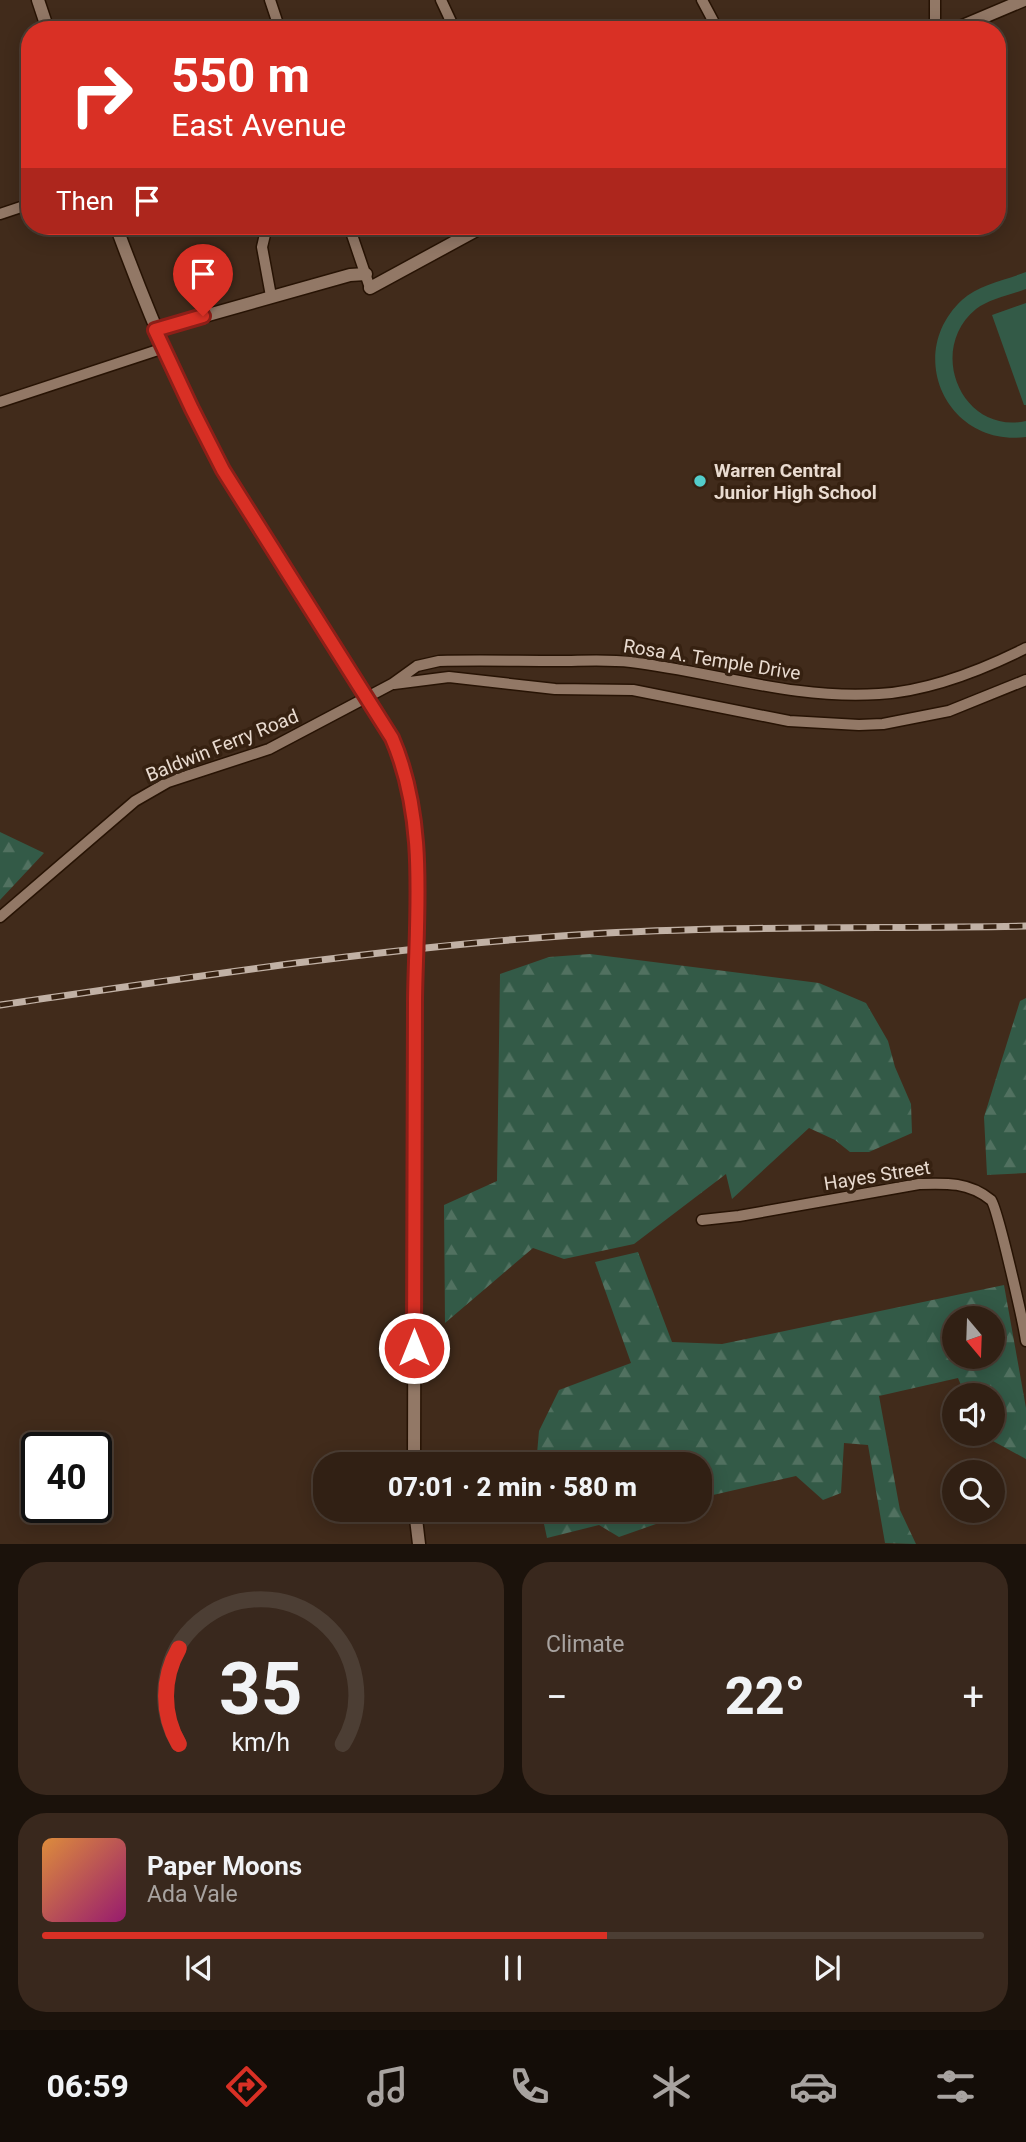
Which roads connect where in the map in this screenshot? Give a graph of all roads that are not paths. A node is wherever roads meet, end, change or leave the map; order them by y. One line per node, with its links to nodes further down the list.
1 (38, 0): 7 (street)
2 (270, 0): 8 (street)
3 (441, 0): 9 (street)
4 (702, 0): 10 (street)
5 (935, 0): 11 (street)
6 (1024, 0): 12 (street)
7 (45, 21)
8 (277, 21)
9 (451, 21)
10 (713, 21)
11 (935, 21)
12 (974, 21)
13 (21, 207): 14 (street)
14 (0, 214)
15 (119, 235): 22 (street)
16 (265, 235): 21 (street)
17 (352, 235): 19 (street)
18 (467, 235): 20 (street)
19 (366, 274): 20 (street); 21 (street)
20 (370, 288)
21 (271, 296): 22 (street)
22 (155, 330): 23 (street)
23 (163, 348): 24 (street); 28 (street)
24 (0, 402)
25 (1026, 648): 27 (street, Rosa A. Temple Drive)
26 (1026, 680): 27 (street, Rosa A. Temple Drive)
27 (392, 684): 28 (street, Rosa A. Temple Drive)
28 (367, 696): 29 (street, Baldwin Ferry Road); 32 (street, bridge)
29 (0, 917)
30 (702, 1220): 31 (street, Hayes Street)
31 (1026, 1342)
32 (414, 1452)
33 (416, 1522): 34 (street)
34 (419, 1544)

